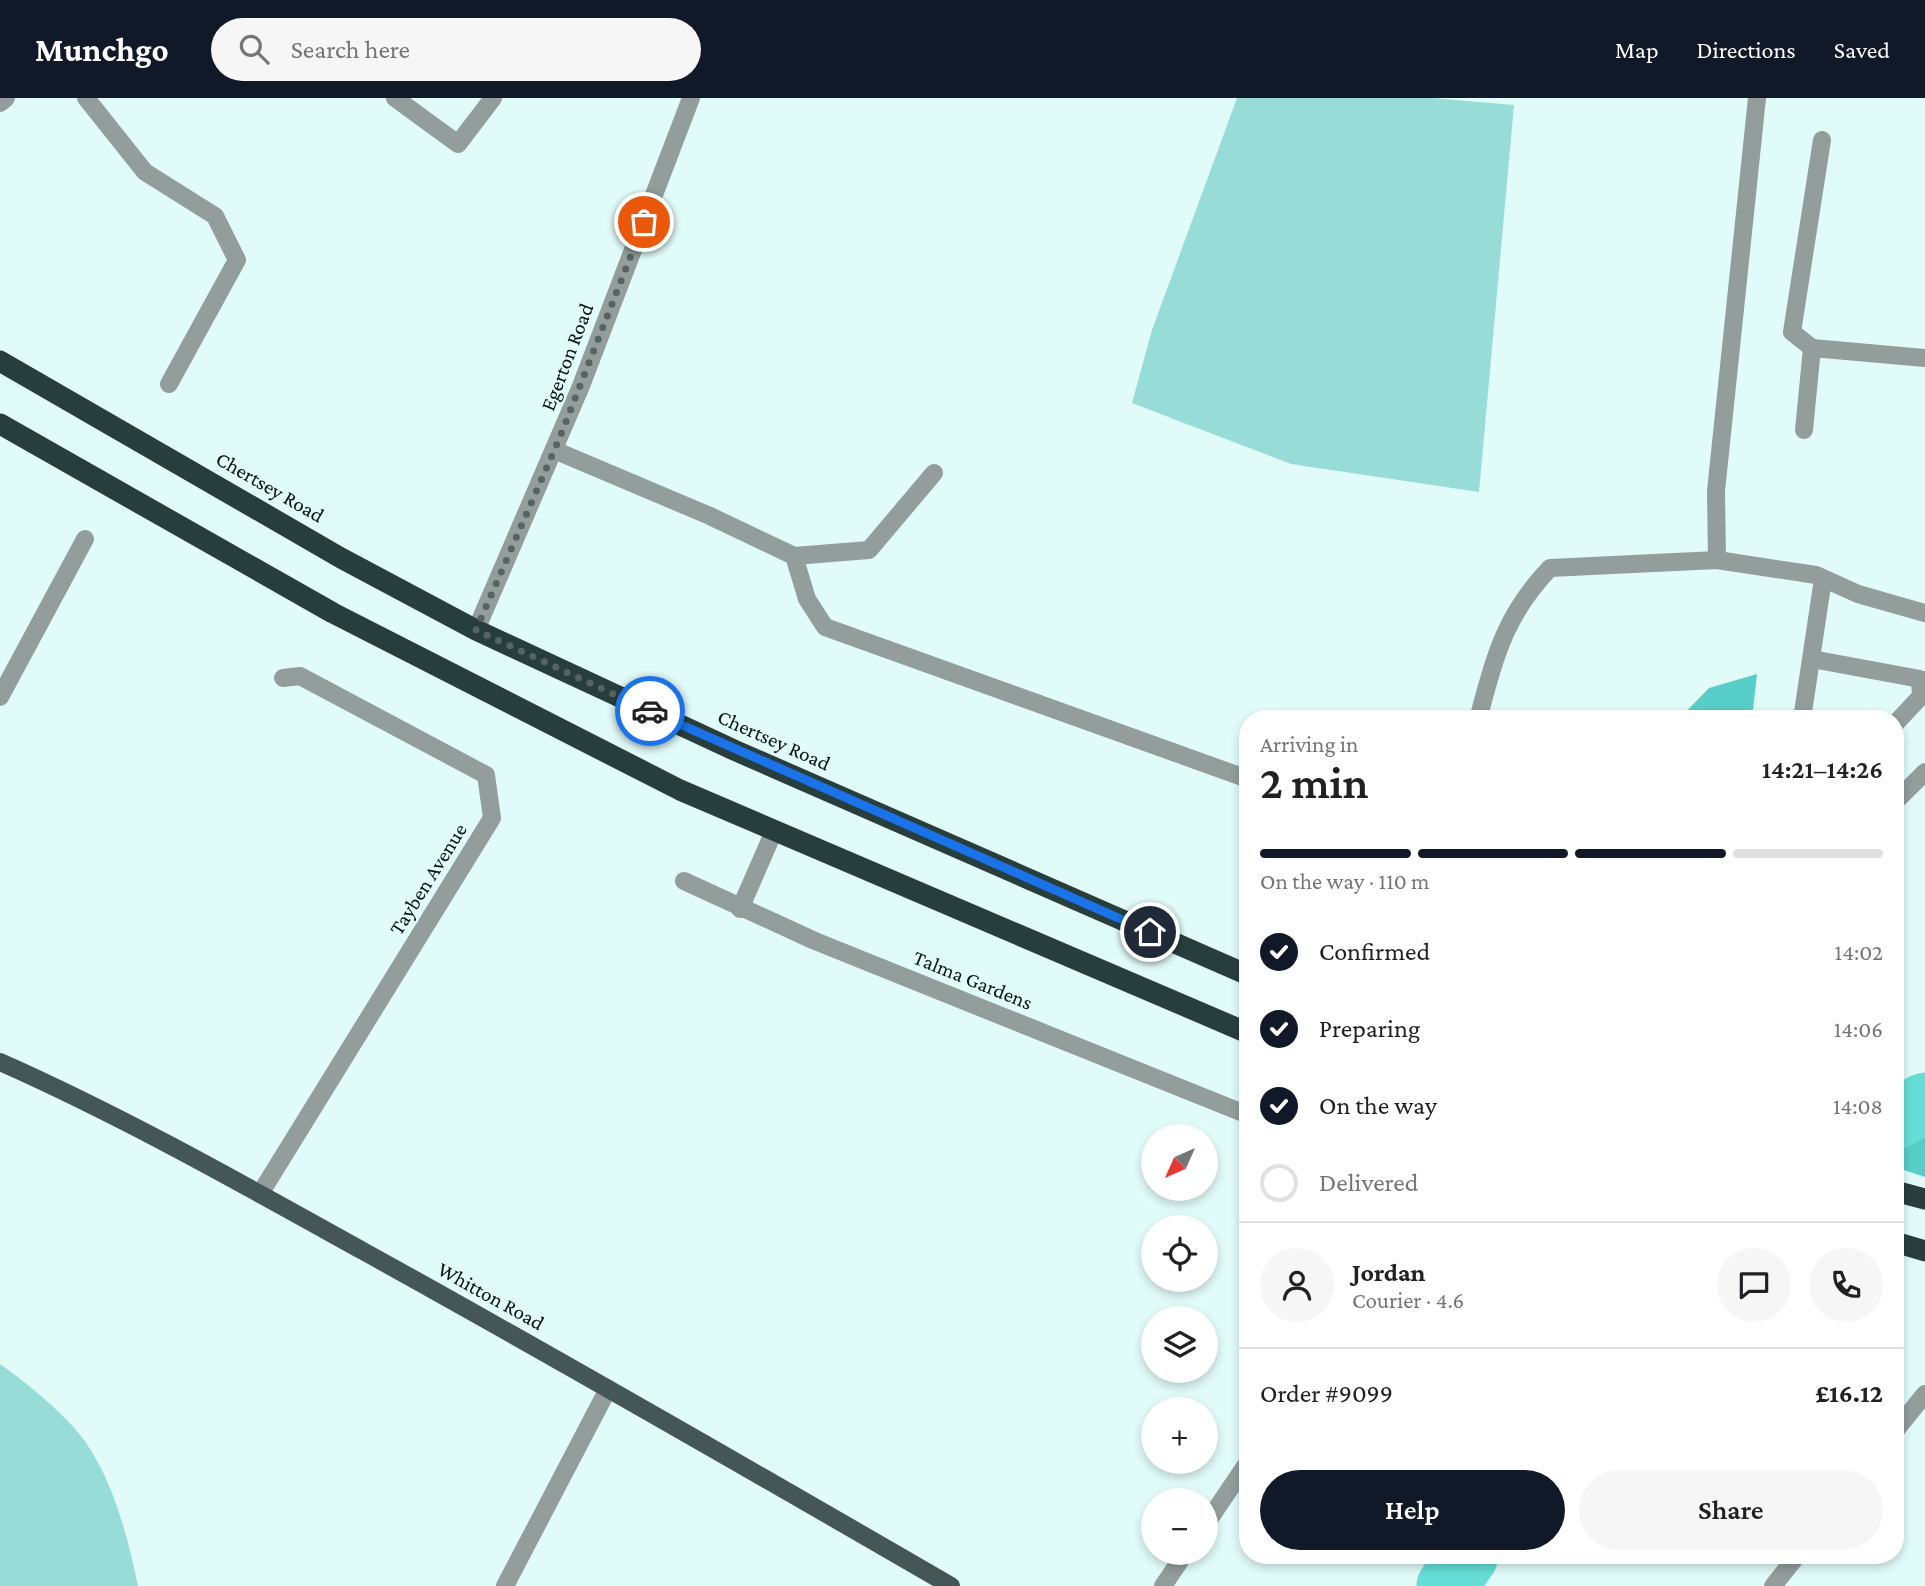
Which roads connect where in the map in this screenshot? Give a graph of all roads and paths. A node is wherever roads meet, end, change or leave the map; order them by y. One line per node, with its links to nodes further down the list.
1 (6, 98): 7 (street)
2 (86, 98): 12 (street)
3 (394, 98): 4 (street)
4 (493, 98)
5 (691, 98): 15 (street, Egerton Road)
6 (1757, 98): 19 (street)
7 (0, 103)
8 (1822, 140): 9 (street)
9 (1812, 348): 10 (street); 14 (street)
10 (1925, 358)
11 (0, 361): 22 (highway, Chertsey Road)
12 (169, 384)
13 (0, 425): 32 (highway)
14 (1804, 430)
15 (557, 443): 18 (street); 22 (street, Egerton Road)
16 (934, 473): 18 (street)
17 (85, 540): 25 (street)
18 (794, 556): 30 (street)
19 (1717, 560): 20 (street); 26 (street)
20 (1823, 579): 21 (street); 23 (street)
21 (1925, 612)
22 (476, 630): 35 (highway, Chertsey Road)
23 (1812, 659): 27 (street); 28 (street)
24 (283, 678): 40 (street, Tayben Avenue)
25 (0, 697)
26 (1481, 710)
27 (1804, 710)
28 (1904, 714)
29 (1925, 772): 31 (street)
30 (1239, 776)
31 (1904, 794)
32 (774, 831): 34 (street); 36 (highway)
33 (684, 881): 34 (street, Talma Gardens)
34 (740, 909): 38 (street, Talma Gardens)
35 (1239, 971)
36 (1239, 1029)
37 (0, 1062): 40 (main road, Whitton Road)
38 (1239, 1111)
39 (1904, 1193): 41 (highway)
40 (260, 1194): 44 (main road, Whitton Road)
41 (1925, 1199)
42 (1904, 1245): 43 (highway)
43 (1925, 1251)
44 (608, 1390): 51 (street); 52 (main road, Whitton Road)
45 (1925, 1394): 46 (street)
46 (1904, 1420)
47 (1239, 1475): 48 (street)
48 (1218, 1506)
49 (1791, 1564): 54 (street)
50 (1177, 1565): 53 (street)
51 (505, 1586)
52 (951, 1586)
53 (1163, 1586)
54 (1773, 1586)

